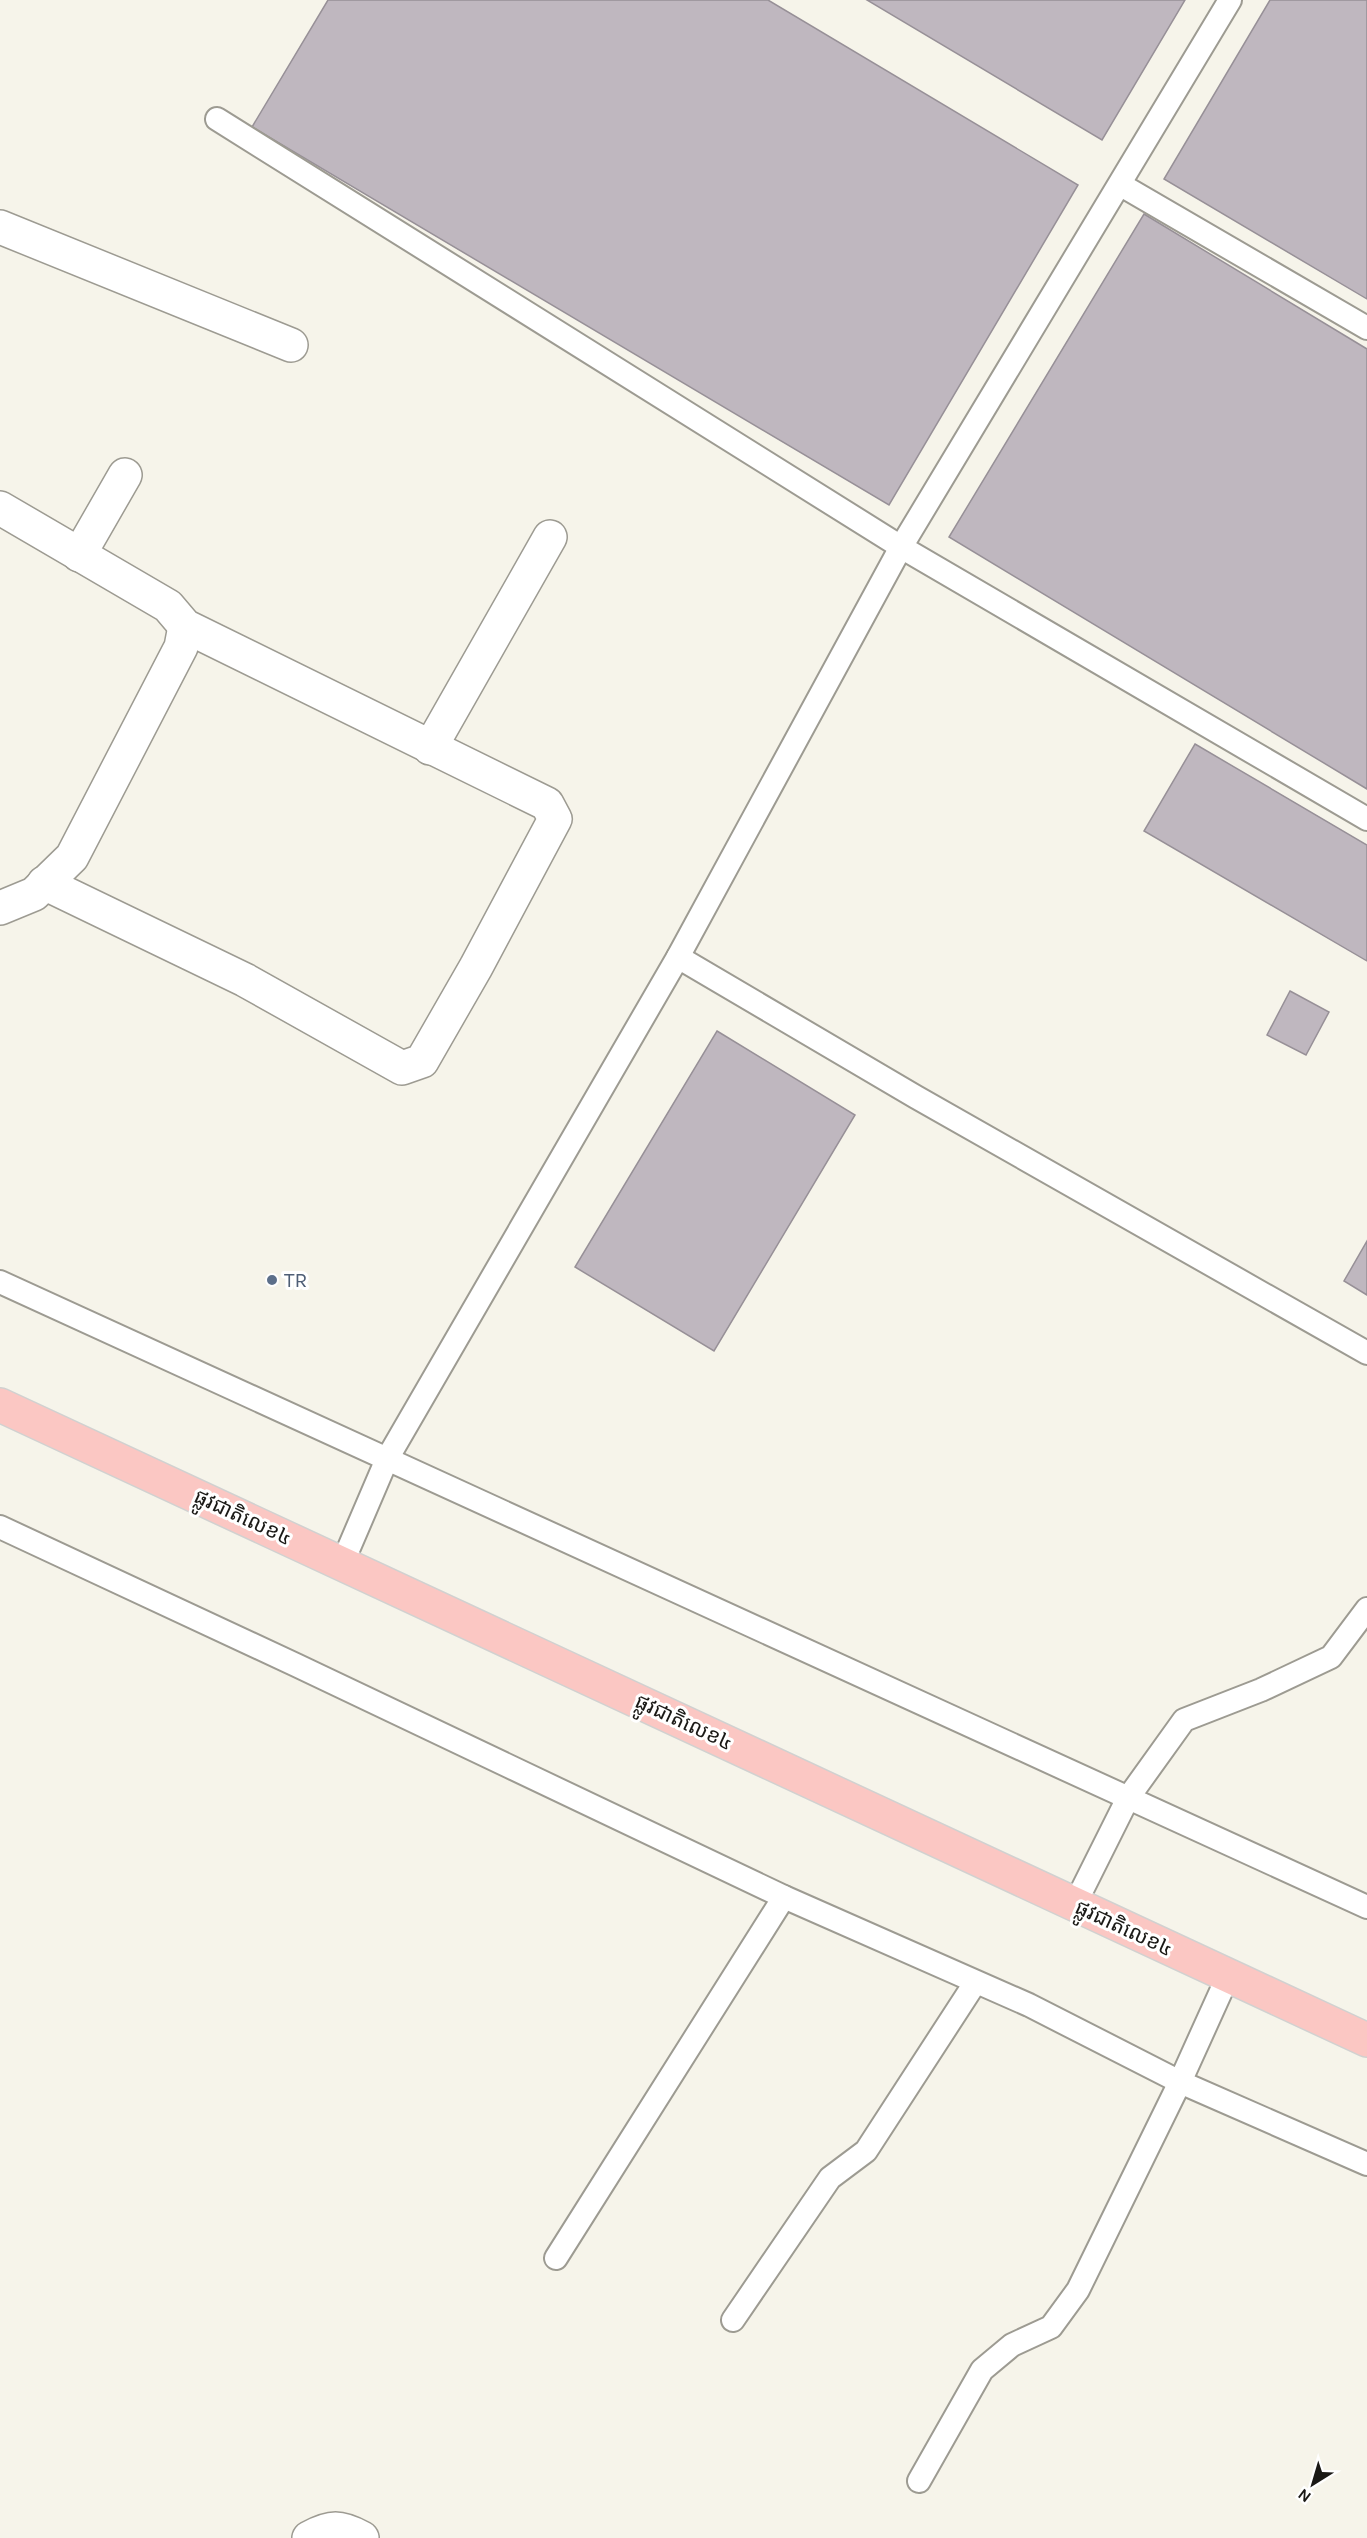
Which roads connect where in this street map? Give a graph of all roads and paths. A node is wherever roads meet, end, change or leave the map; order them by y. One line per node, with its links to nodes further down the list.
1 (1230, 0): 3 (lane)
2 (217, 119): 10 (lane)
3 (1120, 185): 5 (lane); 10 (lane)
4 (0, 227): 6 (street)
5 (1367, 328)
6 (291, 345)
7 (126, 475): 11 (street)
8 (0, 508): 11 (street)
9 (550, 537): 13 (street)
10 (901, 547): 14 (lane); 17 (lane)
11 (80, 555): 12 (street)
12 (185, 626): 13 (street); 15 (street)
13 (430, 748): 15 (street)
14 (1367, 819)
15 (44, 883): 16 (street)
16 (0, 908)
17 (678, 957): 19 (lane); 21 (lane)
18 (0, 1282): 21 (lane)
19 (1367, 1353)
20 (0, 1405): 23 (highway, ផ្លូវជាតិលេខ៤)
21 (387, 1459): 23 (lane); 25 (lane)
22 (0, 1527): 26 (lane)
23 (342, 1564): 27 (highway, ផ្លូវជាតិលេខ៤)
24 (1367, 1610): 25 (lane)
25 (1128, 1798): 27 (lane); 28 (lane)
26 (784, 1898): 30 (lane); 34 (lane)
27 (1075, 1905): 29 (highway, ផ្លូវជាតិលេខ៤)
28 (1367, 1907)
29 (1228, 1976): 31 (highway, ផ្លូវជាតិលេខ៤); 32 (lane)
30 (975, 1983): 32 (lane); 35 (lane)
31 (1367, 2040)
32 (1180, 2082): 33 (lane); 36 (lane)
33 (1367, 2164)
34 (556, 2258)
35 (733, 2320)
36 (919, 2481)
37 (309, 2538): 38 (street)
38 (362, 2538)

